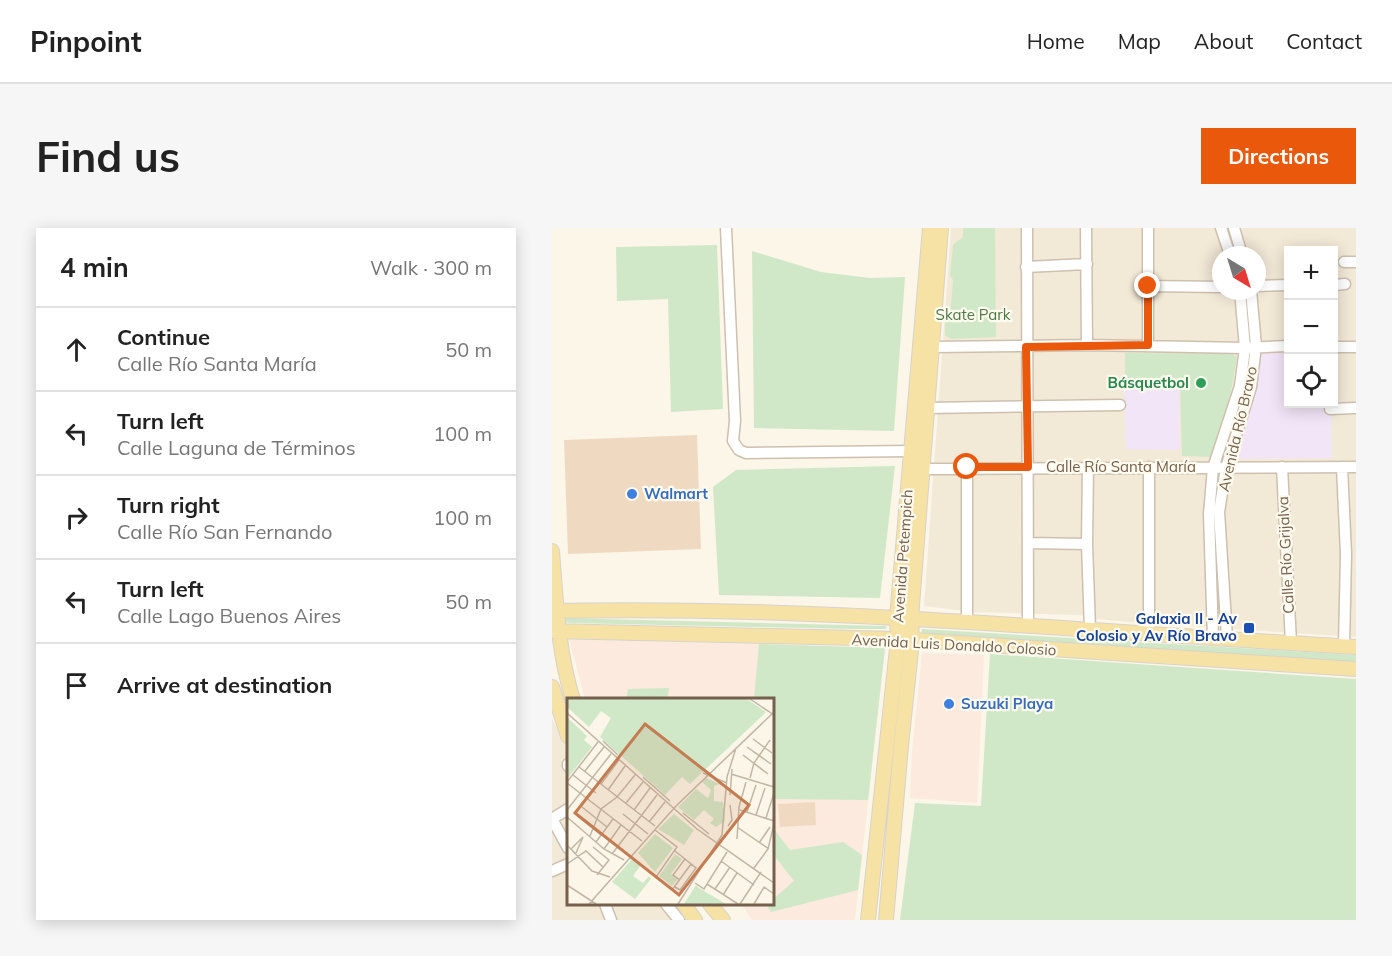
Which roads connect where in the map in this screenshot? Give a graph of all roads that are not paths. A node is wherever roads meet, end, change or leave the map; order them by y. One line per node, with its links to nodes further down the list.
1 (726, 228): 34 (street)
2 (930, 228): 34 (main road, Avenida Petempich)
3 (941, 228): 24 (main road, Avenida Petempich)
4 (1027, 228): 14 (street)
5 (1086, 228): 13 (street)
6 (1149, 228): 16 (street)
7 (1221, 228): 9 (street)
8 (1234, 228): 10 (street)
9 (1227, 246)
10 (1239, 246)
11 (1344, 262): 12 (street)
12 (1356, 262)
13 (1087, 264): 14 (street); 21 (street)
14 (1026, 267): 25 (street)
15 (1284, 285): 17 (street)
16 (1148, 286): 18 (street); 22 (street)
17 (1266, 286)
18 (1212, 287)
19 (1242, 300): 26 (street, Avenida Río Bravo)
20 (1251, 300): 26 (street, Avenida Río Bravo)
21 (1087, 345): 22 (street); 25 (street)
22 (1148, 345): 26 (street)
23 (1284, 346): 26 (street)
24 (932, 347): 25 (street); 31 (main road, Avenida Petempich)
25 (1026, 347): 30 (street)
26 (1250, 347): 41 (street, Avenida Río Bravo); 42 (street, Avenida Río Bravo)
27 (1338, 347): 28 (street)
28 (1356, 347)
29 (1120, 405): 30 (street)
30 (1026, 407): 31 (street); 38 (street)
31 (927, 408): 44 (main road, Avenida Petempich)
32 (1356, 408): 33 (street)
33 (1330, 409)
34 (911, 451): 50 (main road, Avenida Petempich)
35 (1088, 466): 38 (street, Calle Río Santa María); 39 (street, Calle Río Santa María); 46 (street)
36 (1342, 466): 40 (street, Calle Río Santa María); 43 (street, Calle Río Santa María); 48 (street)
37 (967, 467): 38 (street, Calle Río Santa María); 44 (street, Calle Río Santa María); 51 (street)
38 (1028, 467): 45 (street)
39 (1149, 467): 41 (street, Calle Río Santa María); 55 (street)
40 (1356, 467)
41 (1213, 468): 42 (street, Calle Río Santa María); 56 (street, Avenida Río Bravo)
42 (1226, 468): 43 (street, Calle Río Santa María); 56 (street, Avenida Río Bravo)
43 (1282, 468): 59 (street, Calle Río Grijalva)
44 (922, 469): 50 (main road, Avenida Petempich)
45 (1028, 543): 46 (street); 52 (street)
46 (1087, 544): 53 (street)
47 (552, 551): 49 (main road)
48 (1351, 554): 60 (street)
49 (554, 611): 50 (main road, Avenida Luis Donaldo Colosio); 54 (main road)
50 (904, 618): 51 (main road, Avenida Luis Donaldo Colosio); 57 (main road, Avenida Petempich); 58 (main road, Avenida Petempich)
51 (967, 621): 52 (main road, Avenida Luis Donaldo Colosio)
52 (1028, 624): 53 (main road, Avenida Luis Donaldo Colosio)
53 (1090, 629): 55 (main road, Avenida Luis Donaldo Colosio)
54 (556, 631): 57 (main road, Avenida Luis Donaldo Colosio); 63 (main road)
55 (1149, 634): 56 (main road, Avenida Luis Donaldo Colosio)
56 (1220, 638): 59 (main road, Avenida Luis Donaldo Colosio)
57 (898, 639): 58 (main road, Avenida Luis Donaldo Colosio); 77 (main road, Avenida Petempich)
58 (912, 641): 61 (main road, Avenida Luis Donaldo Colosio); 78 (main road, Avenida Petempich)
59 (1291, 643): 60 (main road, Avenida Luis Donaldo Colosio)
60 (1350, 647)
61 (1356, 669)
62 (552, 687): 64 (main road)
63 (573, 698)
64 (567, 733)
65 (567, 810): 66 (street)
66 (552, 819): 67 (street)
67 (567, 846)
68 (567, 864): 69 (street)
69 (552, 871)
70 (606, 905): 74 (street)
71 (668, 905): 75 (street)
72 (686, 905): 76 (main road)
73 (716, 911): 76 (main road)
74 (611, 920)
75 (679, 920)
76 (698, 920)
77 (868, 920)
78 (886, 920)

